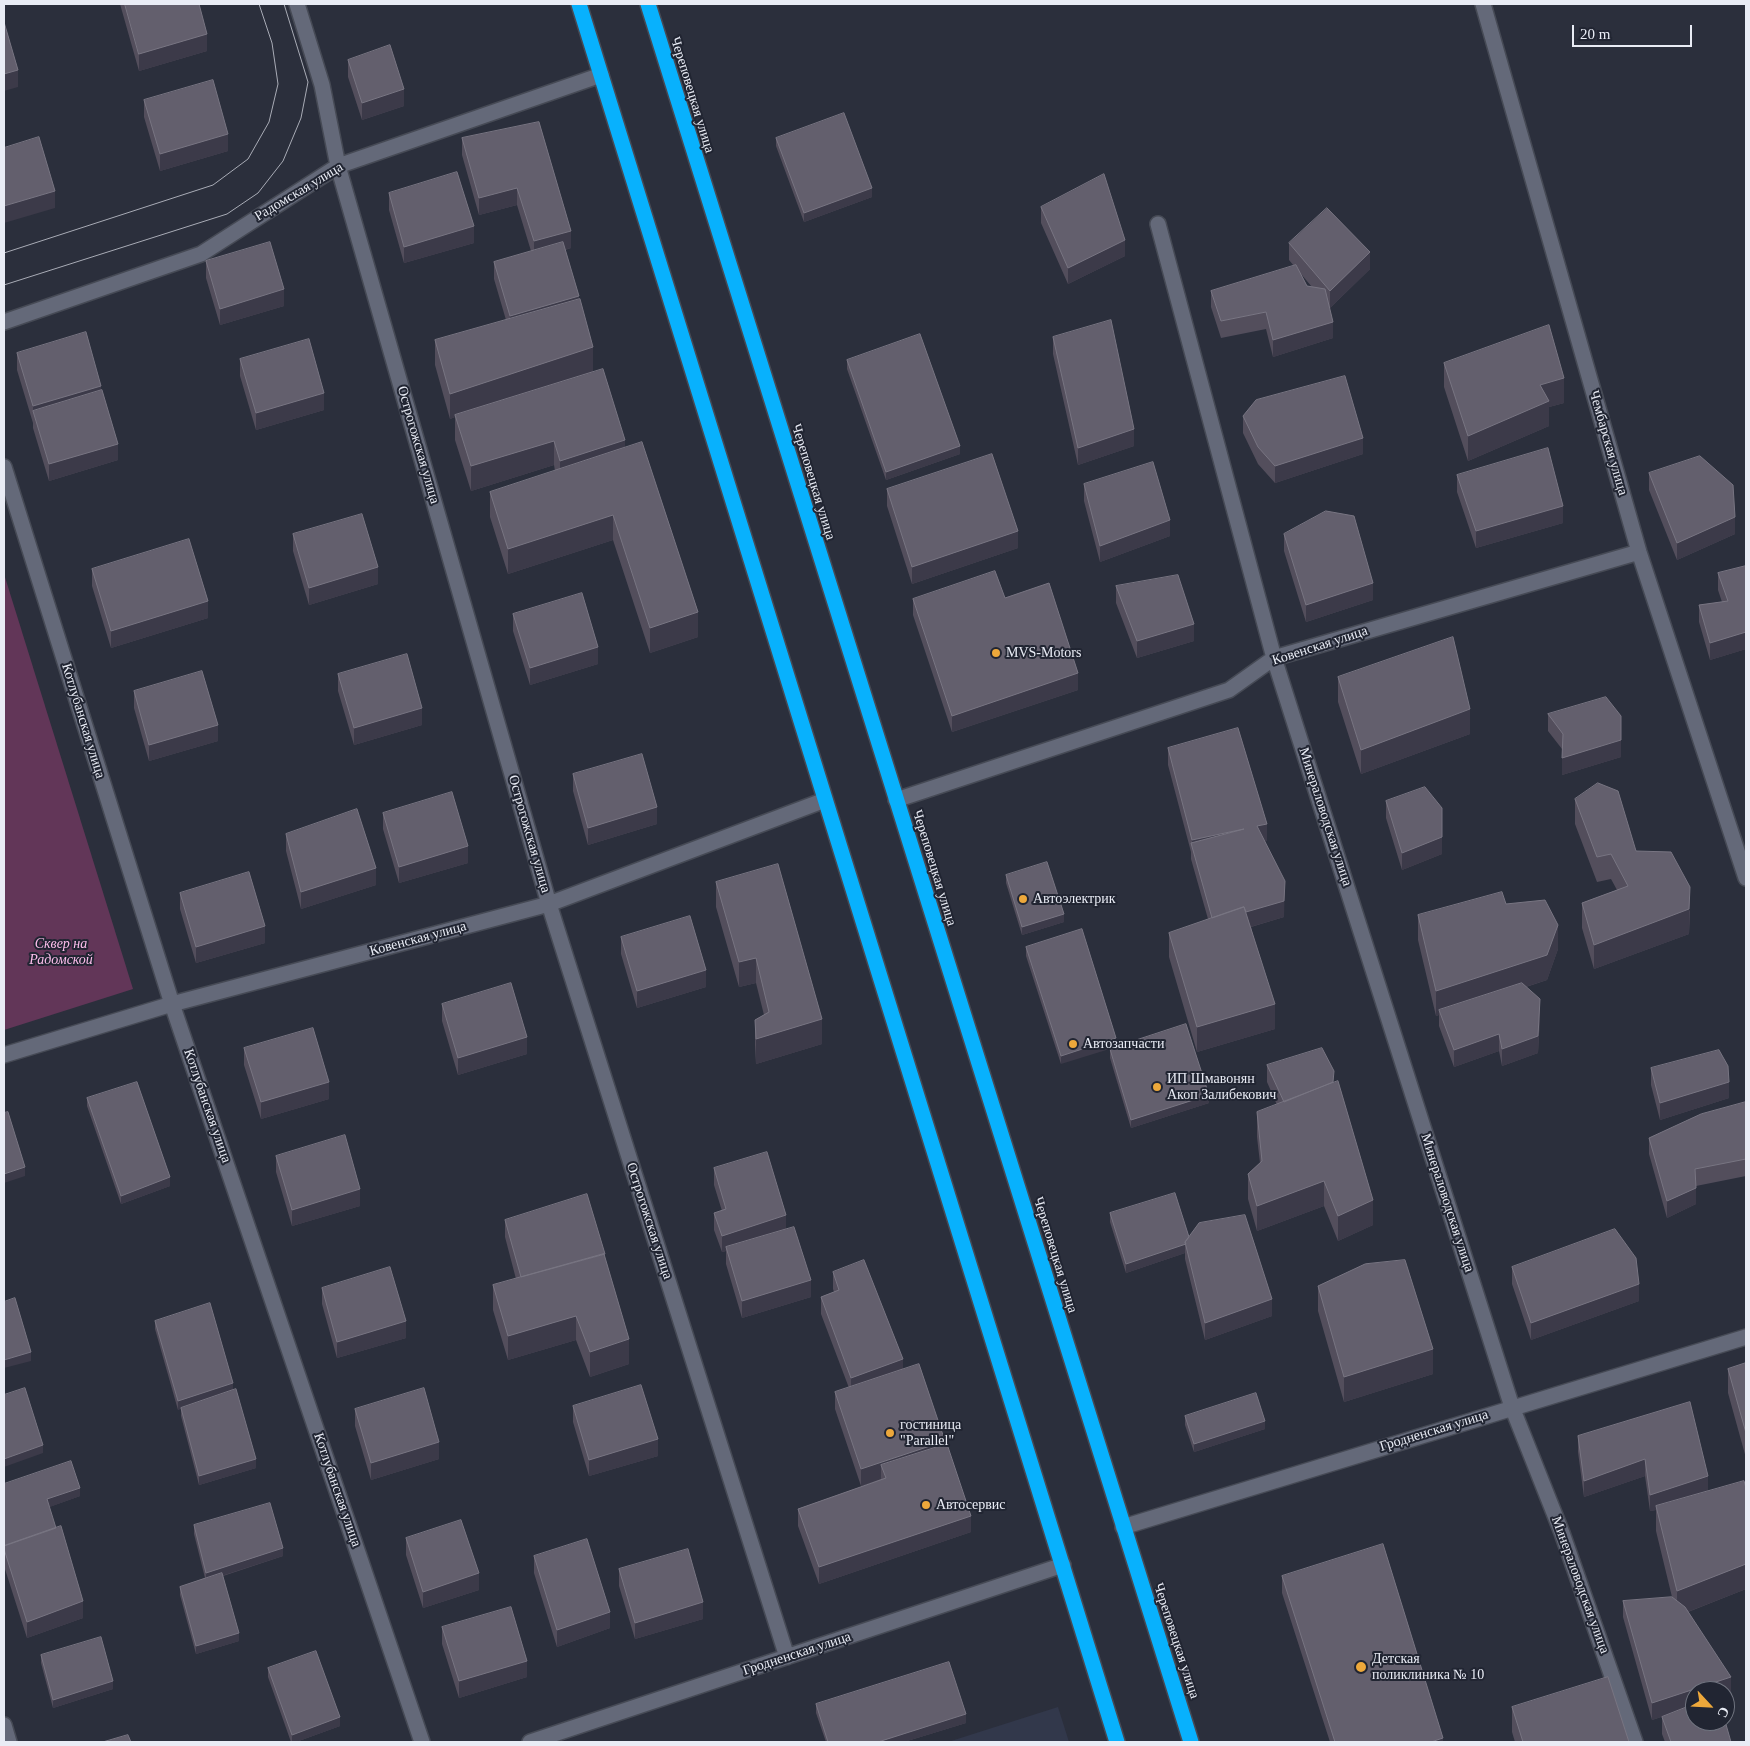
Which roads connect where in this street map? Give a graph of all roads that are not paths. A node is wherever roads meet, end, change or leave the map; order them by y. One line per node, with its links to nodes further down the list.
1 (297, 4): 6 (street, Острогожская улица)
2 (579, 4): 5 (highway)
3 (648, 4): 13 (highway, Череповецкая улица)
4 (1483, 4): 10 (street, Чембарская улица)
5 (601, 75): 6 (street, Радомская улица); 12 (highway)
6 (338, 166): 8 (street, Радомская улица); 15 (street, Острогожская улица)
7 (1158, 224): 11 (street, Минераловодская улица)
8 (4, 322)
9 (4, 467): 16 (street, Котлубанская улица)
10 (1639, 552): 11 (street, Ковенская улица); 14 (street, Чембарская улица)
11 (1274, 658): 13 (street, Ковенская улица); 19 (street, Минераловодская улица)
12 (826, 800): 15 (street, Ковенская улица); 21 (highway)
13 (896, 800): 20 (highway, Череповецкая улица)
14 (1746, 878)
15 (549, 904): 16 (street, Ковенская улица); 22 (street, Острогожская улица)
16 (172, 1004): 17 (street, Ковенская улица); 25 (street, Котлубанская улица)
17 (4, 1055)
18 (1746, 1336): 19 (street, Гродненская улица)
19 (1512, 1407): 20 (street, Гродненская улица); 29 (street, Минераловодская улица)
20 (1123, 1527): 28 (highway, Череповецкая улица)
21 (1063, 1565): 22 (street, Гродненская улица); 27 (highway)
22 (787, 1657): 26 (street, Гродненская улица)
23 (4, 1725): 24 (street)
24 (9, 1742)
25 (422, 1742)
26 (530, 1742)
27 (1117, 1742)
28 (1191, 1742)
29 (1635, 1742)

